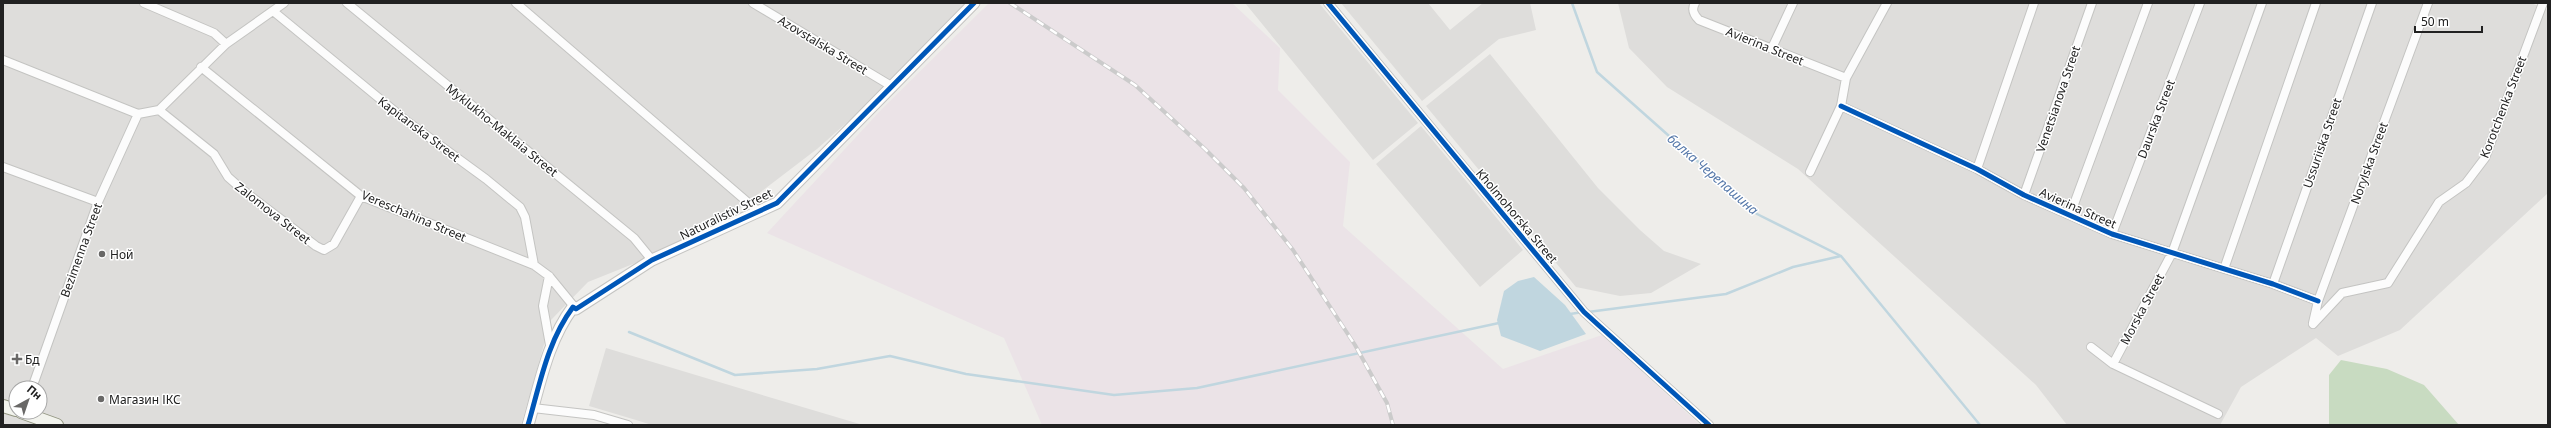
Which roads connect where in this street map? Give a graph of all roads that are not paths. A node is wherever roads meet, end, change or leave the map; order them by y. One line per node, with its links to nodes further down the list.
1 (144, 3): 21 (street)
2 (284, 3): 20 (street)
3 (347, 3): 40 (street, Myklukho-Maklaia Street)
4 (516, 3): 36 (street)
5 (753, 3): 26 (street, Azovstalska Street)
6 (974, 3): 26 (street, Naturalistiv Street)
7 (1328, 3): 58 (street, Kholmohorska Street)
8 (1794, 3): 22 (street)
9 (1887, 3): 25 (street)
10 (2034, 3): 31 (street)
11 (2092, 3): 33 (street, Venetsianova Street)
12 (2148, 3): 37 (street)
13 (2200, 3): 38 (street, Daurska Street)
14 (2262, 3): 39 (street)
15 (2316, 3): 42 (street)
16 (2372, 3): 44 (street, Ussuriiska Street)
17 (2428, 3): 45 (street, Norylska Street)
18 (2543, 3): 47 (street, Korotchenka Street)
19 (1694, 5): 22 (street, Avierina Street)
20 (273, 12): 21 (street); 41 (street, Kapitanska Street)
21 (226, 44): 24 (street)
22 (1772, 48): 25 (street, Avierina Street)
23 (3, 60): 29 (street)
24 (201, 67): 28 (street); 34 (street, Vereschahina Street)
25 (1846, 78): 27 (street)
26 (893, 87): 36 (street, Naturalistiv Street)
27 (1841, 106): 31 (street, Avierina Street); 32 (street)
28 (159, 110): 29 (street); 34 (street, Zalomova Street)
29 (138, 114): 35 (street, Bezimenna Street)
30 (3, 167): 35 (street)
31 (1977, 169): 33 (street, Avierina Street)
32 (1810, 172)
33 (2024, 195): 37 (street, Avierina Street)
34 (361, 196): 41 (street, Vereschahina Street)
35 (98, 202): 51 (street, Bezimenna Street)
36 (759, 212): 40 (street, Naturalistiv Street)
37 (2070, 215): 38 (street, Avierina Street)
38 (2112, 234): 39 (street, Avierina Street)
39 (2172, 253): 42 (street, Avierina Street); 50 (street, Morska Street)
40 (652, 260): 46 (street, Naturalistiv Street)
41 (534, 265): 43 (street, Vereschahina Street)
42 (2224, 269): 44 (street, Avierina Street)
43 (549, 276): 46 (street, Vereschahina Street); 48 (street)
44 (2273, 284): 45 (street, Avierina Street)
45 (2318, 301): 47 (street, Norylska Street)
46 (576, 308): 48 (street, Naturalistiv Street)
47 (2313, 324)
48 (550, 345): 52 (street, Naturalistiv Street)
49 (2091, 347): 50 (street)
50 (2112, 364): 53 (street)
51 (35, 380)
52 (533, 408): 56 (street, Naturalistiv Street); 57 (street)
53 (2218, 414)
54 (43, 420): 55 (main road)
55 (57, 425)
56 (528, 425)
57 (628, 425)
58 (1709, 425)

